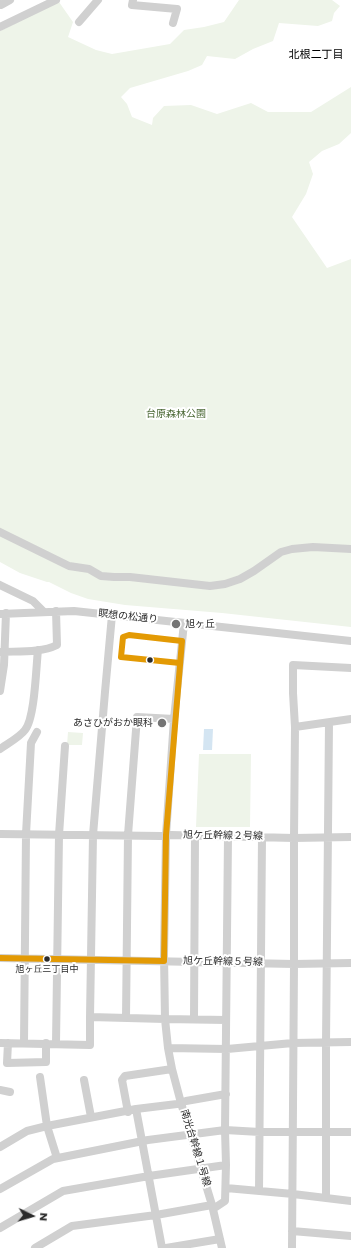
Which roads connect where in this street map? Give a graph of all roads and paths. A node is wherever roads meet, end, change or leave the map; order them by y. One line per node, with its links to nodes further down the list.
1 (10, 0): 6 (street)
2 (56, 0): 5 (street)
3 (98, 0): 7 (street)
4 (133, 0): 8 (street)
5 (41, 3): 9 (street)
6 (0, 4)
7 (79, 22)
8 (173, 23)
9 (0, 27)
10 (0, 532): 11 (street)
11 (351, 549)
12 (0, 585): 13 (street)
13 (43, 611): 14 (street, 瞑想の松通り); 15 (street, 瞑想の松通り)
14 (56, 611): 16 (street, 瞑想の松通り); 19 (street)
15 (3, 613): 20 (street)
16 (112, 615): 17 (street, 瞑想の松通り); 33 (street)
17 (184, 623): 18 (street, 瞑想の松通り); 24 (street, 南光台幹線１号線)
18 (351, 641)
19 (38, 650): 20 (street); 29 (street)
20 (2, 652): 22 (street)
21 (351, 668): 26 (street)
22 (0, 691)
23 (351, 719): 25 (street)
24 (174, 720): 34 (street); 35 (street, 南光台幹線１号線)
25 (329, 723): 26 (street); 41 (street)
26 (295, 727): 40 (street)
27 (37, 732): 31 (street)
28 (64, 746): 32 (street)
29 (0, 749)
30 (0, 834): 31 (street, 旭ケ丘幹線２号線)
31 (26, 834): 32 (street, 旭ケ丘幹線２号線); 43 (street)
32 (59, 835): 33 (street, 旭ケ丘幹線２号線); 44 (street)
33 (93, 835): 34 (street, 旭ケ丘幹線２号線); 45 (street)
34 (128, 835): 35 (street, 旭ケ丘幹線２号線); 46 (street)
35 (166, 835): 36 (street, 旭ケ丘幹線２号線); 47 (street, 南光台幹線１号線)
36 (195, 836): 37 (street, 旭ケ丘幹線２号線); 48 (street)
37 (228, 837): 38 (street, 旭ケ丘幹線２号線); 49 (street)
38 (262, 837): 40 (street, 旭ケ丘幹線２号線); 50 (street)
39 (351, 837): 41 (street, 旭ケ丘幹線２号線)
40 (294, 838): 41 (street, 旭ケ丘幹線２号線); 52 (street)
41 (328, 838): 53 (street)
42 (0, 958): 43 (street, 旭ケ丘幹線５号線)
43 (24, 959): 44 (street, 旭ケ丘幹線５号線); 61 (street)
44 (57, 959): 45 (street, 旭ケ丘幹線５号線); 63 (street)
45 (91, 960): 46 (street, 旭ケ丘幹線５号線); 54 (street)
46 (126, 960): 47 (street, 旭ケ丘幹線５号線); 55 (street)
47 (164, 961): 48 (street, 旭ケ丘幹線５号線); 57 (street, 南光台幹線１号線)
48 (194, 961): 49 (street, 旭ケ丘幹線５号線); 56 (street)
49 (227, 962): 50 (street, 旭ケ丘幹線５号線); 58 (street)
50 (261, 962): 52 (street, 旭ケ丘幹線５号線); 66 (street)
51 (351, 963): 53 (street, 旭ケ丘幹線５号線)
52 (294, 964): 53 (street, 旭ケ丘幹線５号線); 64 (street)
53 (327, 964): 65 (street)
54 (90, 1017): 55 (street); 63 (street)
55 (126, 1018): 57 (street)
56 (194, 1019): 57 (street); 58 (street)
57 (164, 1020): 67 (street, 南光台幹線１号線)
58 (226, 1020): 68 (street)
59 (351, 1042): 65 (street)
60 (4, 1043): 61 (street); 62 (street)
61 (24, 1043): 62 (street)
62 (46, 1043): 63 (street)
63 (56, 1043)
64 (293, 1043): 65 (street); 66 (street); 81 (street)
65 (326, 1043): 82 (street)
66 (260, 1045): 68 (street); 80 (street)
67 (168, 1048): 68 (street); 69 (street, 南光台幹線１号線)
68 (226, 1048): 74 (street)
69 (172, 1069): 75 (street, 南光台幹線１号線); 76 (street)
70 (40, 1077): 78 (street)
71 (84, 1080): 77 (street)
72 (0, 1090): 73 (street)
73 (10, 1092)
74 (226, 1094): 75 (street); 79 (street)
75 (181, 1103): 76 (street); 84 (street, 南光台幹線１号線)
76 (132, 1110): 77 (street); 85 (street)
77 (91, 1117): 78 (street)
78 (47, 1126): 86 (street); 87 (street)
79 (225, 1130): 80 (street); 84 (street); 88 (street)
80 (260, 1132): 81 (street); 93 (street)
81 (293, 1132): 82 (street); 94 (street)
82 (326, 1132): 83 (street); 95 (street)
83 (351, 1132)
84 (191, 1134): 85 (street); 89 (street, 南光台幹線１号線)
85 (142, 1141): 87 (street); 90 (street)
86 (0, 1147)
87 (57, 1158): 92 (street)
88 (226, 1165): 89 (street); 91 (street)
89 (201, 1169): 90 (street); 97 (street, 南光台幹線１号線)
90 (149, 1176): 98 (street); 99 (street)
91 (226, 1188): 93 (street); 97 (street)
92 (0, 1189)
93 (259, 1191): 94 (street)
94 (293, 1194): 95 (street); 100 (street)
95 (326, 1198): 96 (street)
96 (351, 1201)
97 (213, 1207): 98 (street); 102 (street, 南光台幹線１号線)
98 (156, 1215): 103 (street); 104 (street)
99 (0, 1228)
100 (292, 1231): 101 (street); 107 (street)
101 (351, 1236)
102 (220, 1239): 105 (street); 106 (street, 南光台幹線１号線)
103 (35, 1248)
104 (162, 1248)
105 (166, 1248)
106 (222, 1248)
107 (292, 1248)

